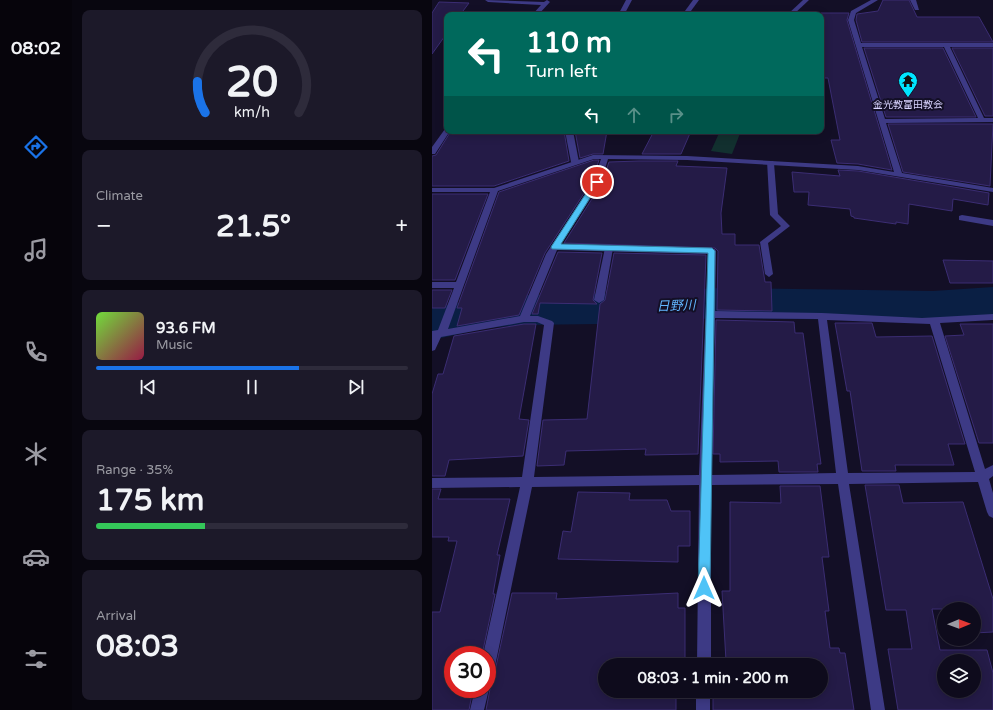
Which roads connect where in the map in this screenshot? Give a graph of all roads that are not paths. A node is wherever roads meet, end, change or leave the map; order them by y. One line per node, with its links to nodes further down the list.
1 (488, 0): 7 (street)
2 (630, 0): 10 (street)
3 (696, 0): 11 (street)
4 (806, 0): 12 (street)
5 (875, 0): 13 (street)
6 (913, 0): 8 (street)
7 (547, 2): 9 (street)
8 (917, 8)
9 (538, 12)
10 (623, 12)
11 (687, 12)
12 (793, 12)
13 (860, 45): 14 (street); 18 (street)
14 (946, 45): 15 (street); 16 (street)
15 (993, 45)
16 (982, 120): 17 (street); 18 (street)
17 (993, 120)
18 (883, 121): 25 (street)
19 (444, 134): 21 (street)
20 (570, 134): 23 (street)
21 (432, 152)
22 (605, 156): 23 (street); 24 (street); 31 (street)
23 (575, 162): 27 (street)
24 (770, 163): 25 (street); 33 (street)
25 (899, 175): 28 (street)
26 (432, 190): 27 (street)
27 (495, 190): 35 (street)
28 (993, 190)
29 (962, 218): 30 (street)
30 (993, 223)
31 (555, 247): 32 (street); 39 (street)
32 (609, 248): 36 (street); 37 (street)
33 (769, 274)
34 (432, 285): 35 (street)
35 (460, 285): 42 (street)
36 (599, 300)
37 (710, 311): 38 (street); 45 (street)
38 (822, 316): 41 (street); 46 (street)
39 (525, 317): 42 (street); 49 (street)
40 (993, 317): 41 (street)
41 (934, 320): 47 (street)
42 (437, 334): 43 (street)
43 (432, 347)
44 (993, 470): 47 (street)
45 (705, 480): 46 (street); 49 (street); 52 (street)
46 (843, 480): 47 (street); 57 (street)
47 (988, 480): 50 (street)
48 (432, 483): 49 (street)
49 (527, 483): 51 (street)
50 (993, 512)
51 (492, 646)
52 (704, 658)
53 (480, 698): 55 (street)
54 (703, 698): 56 (street)
55 (477, 710)
56 (703, 710)
57 (878, 710)

